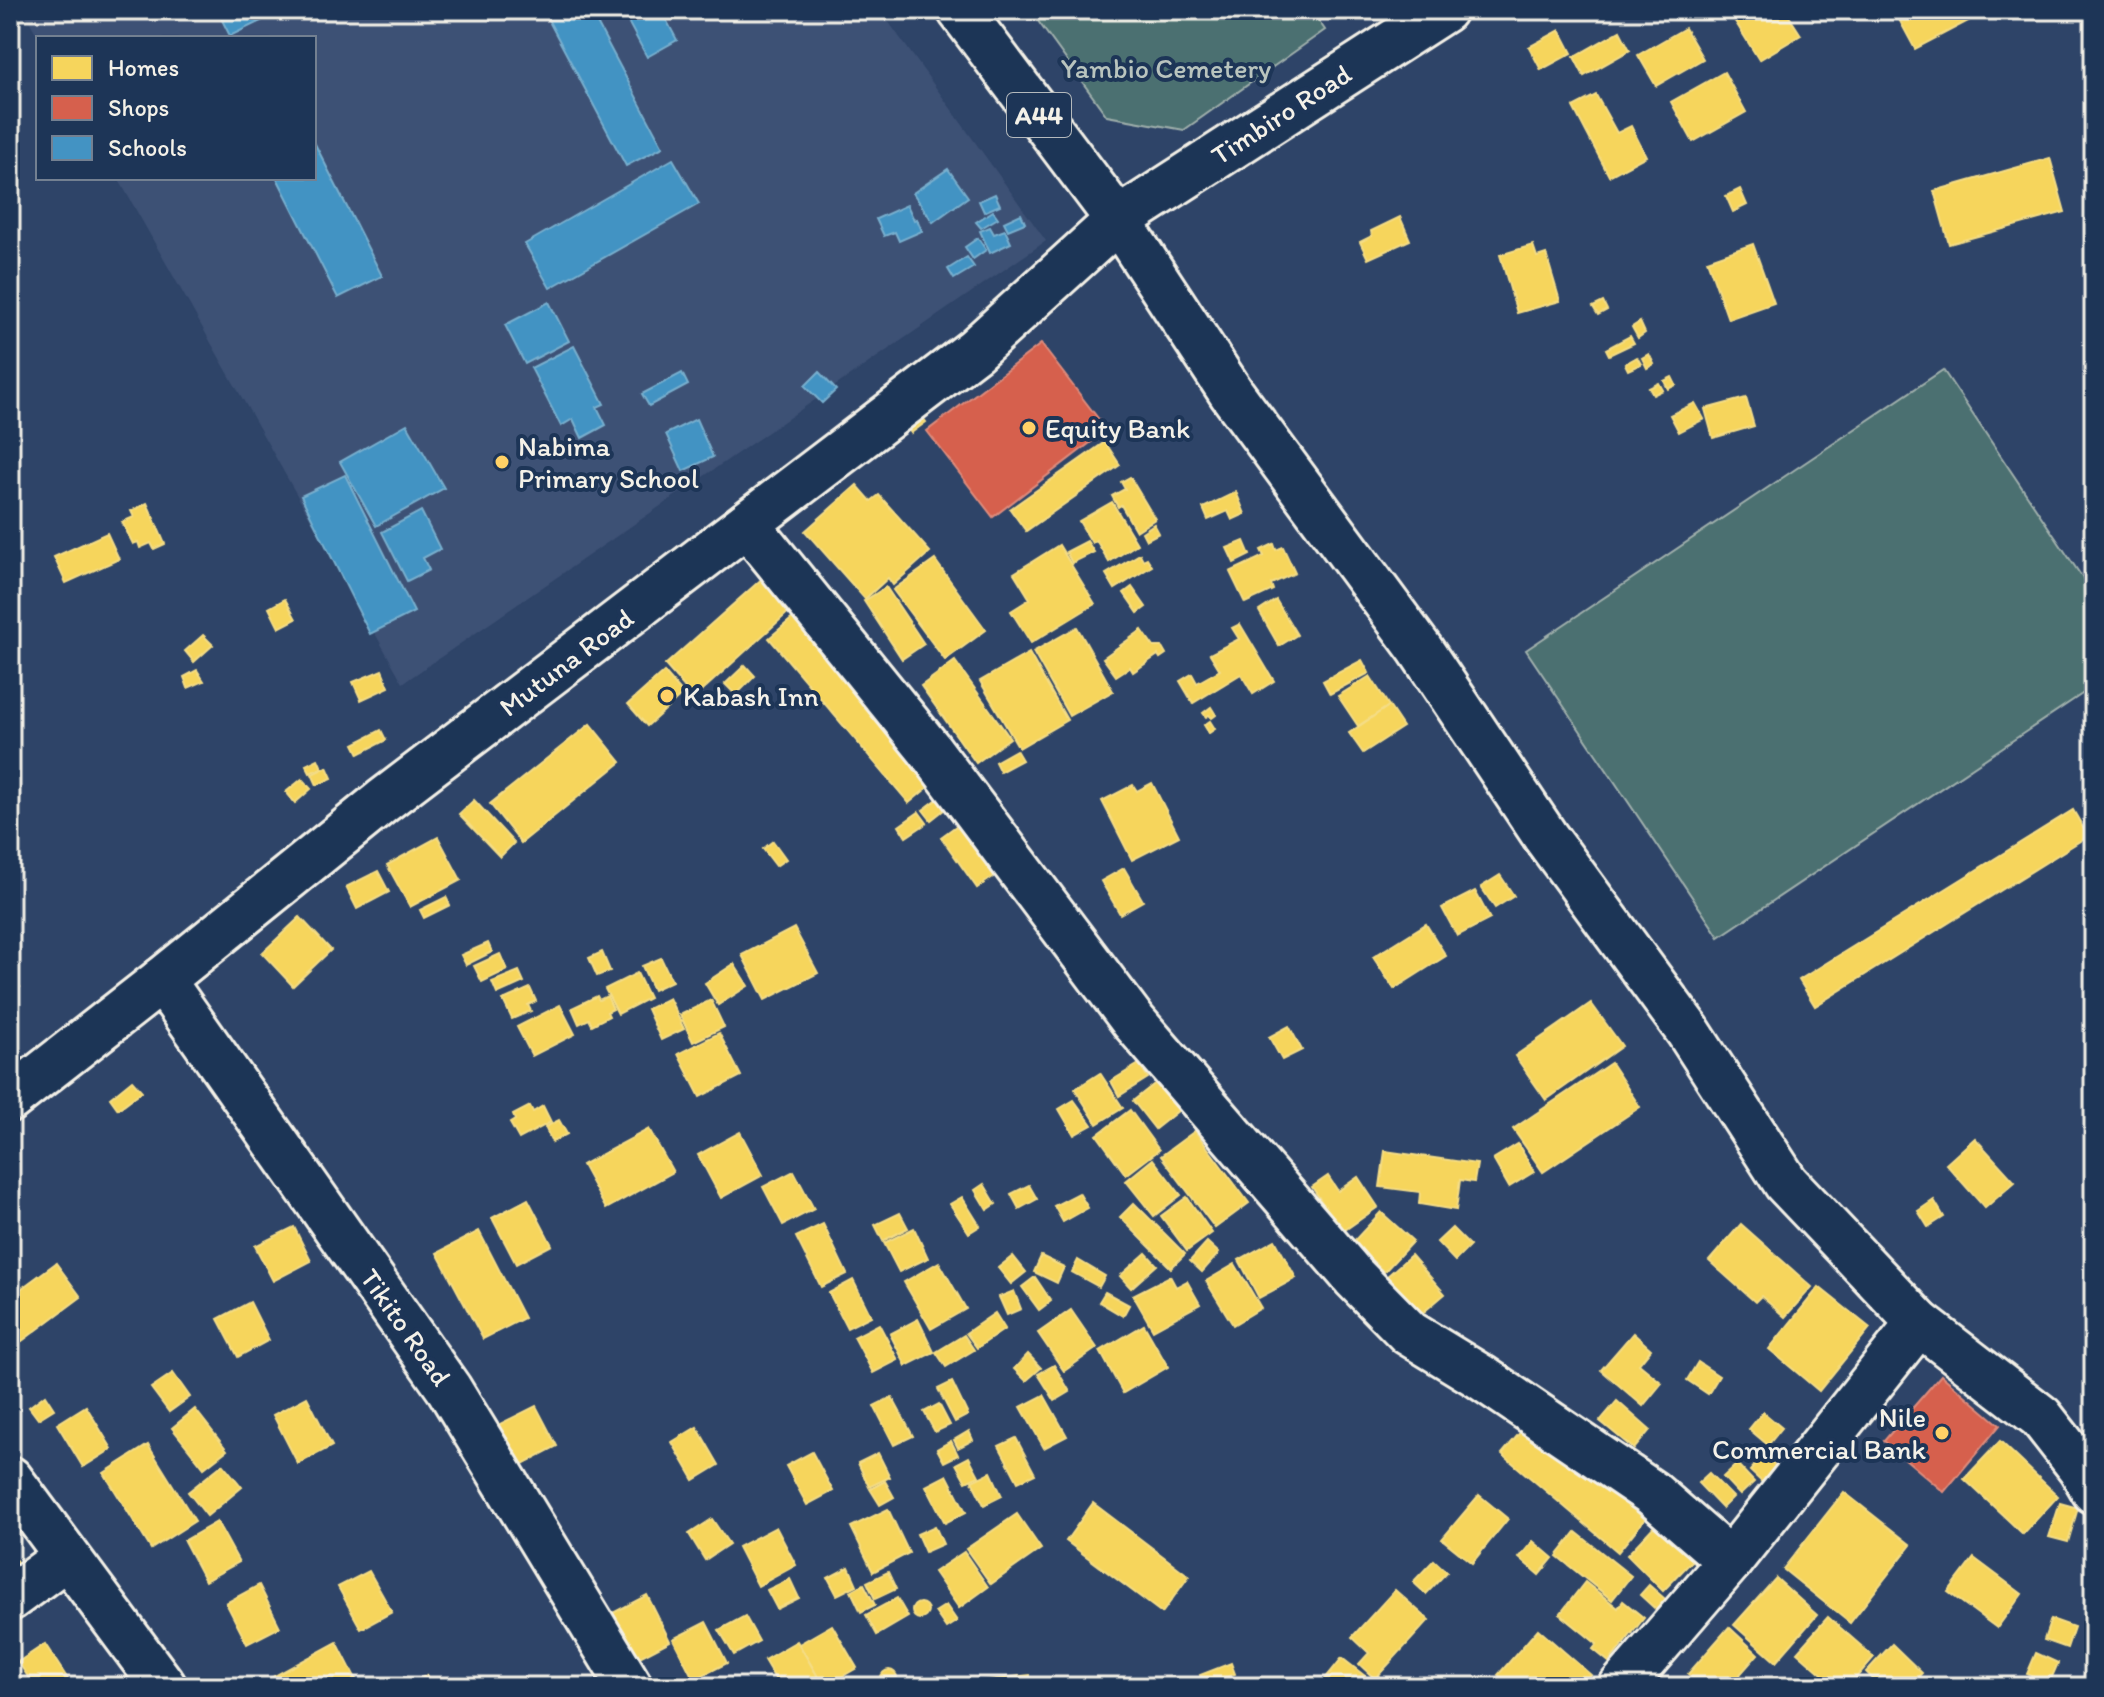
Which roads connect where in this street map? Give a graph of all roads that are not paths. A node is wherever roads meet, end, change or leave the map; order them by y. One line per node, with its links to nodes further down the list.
1 (960, 10): 3 (street, A44)
2 (1444, 10): 3 (street, Timbiro Road)
3 (1118, 220): 4 (street, Mutuna Road); 7 (street)
4 (747, 524): 5 (street, Mutuna Road); 11 (street)
5 (162, 980): 6 (street, Mutuna Road); 14 (street, Tikito Road)
6 (10, 1099)
7 (1919, 1323): 9 (street); 11 (street)
8 (10, 1479): 10 (street)
9 (2094, 1491)
10 (66, 1557): 12 (street); 13 (street)
11 (1730, 1561): 15 (street)
12 (10, 1598)
13 (164, 1687)
14 (630, 1687)
15 (1621, 1687)

